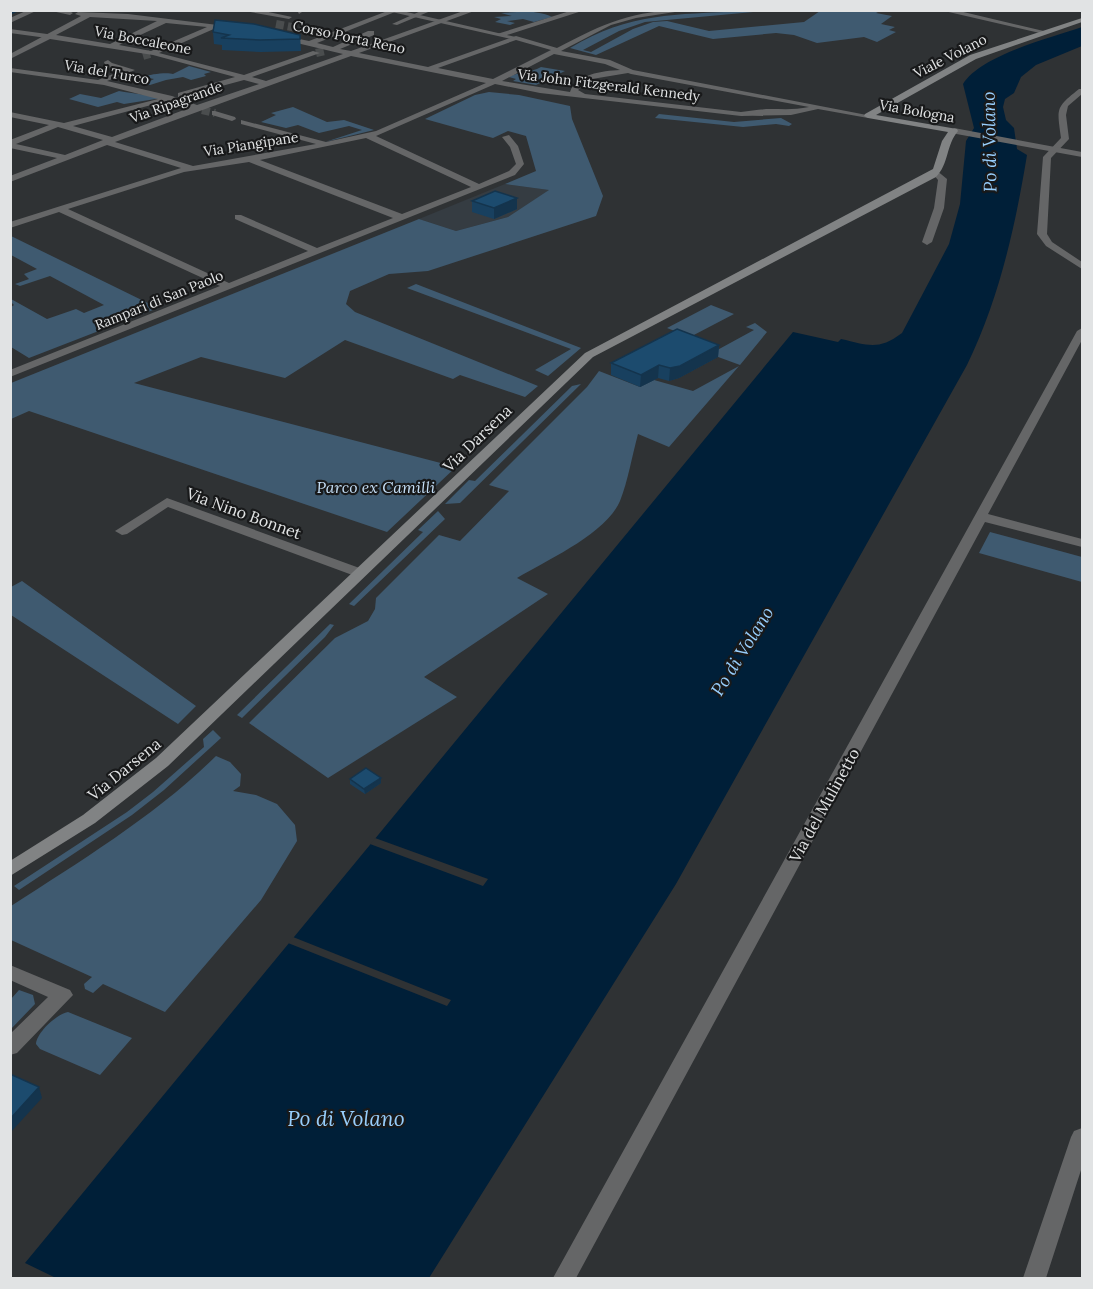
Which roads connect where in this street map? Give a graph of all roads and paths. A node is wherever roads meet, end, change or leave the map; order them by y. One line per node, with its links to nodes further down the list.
1 (35, 10): 25 (street)
2 (50, 10): 19 (street)
3 (102, 10): 21 (street)
4 (143, 10): 21 (street)
5 (242, 10): 15 (street)
6 (430, 10): 20 (street)
7 (474, 10): 26 (street, Via Ripagrande)
8 (556, 10): 18 (street)
9 (582, 10): 18 (street)
10 (674, 10): 16 (street)
11 (685, 10): 16 (street)
12 (943, 10): 33 (street)
13 (300, 11): 17 (street)
14 (392, 11): 20 (street, Via Bologna); 38 (street)
15 (270, 12): 17 (street)
16 (664, 13): 28 (street, Via Piangipane)
17 (288, 14): 29 (street)
18 (571, 14): 22 (street); 34 (street)
19 (88, 15): 21 (street); 36 (street)
20 (417, 15): 26 (street, Via Bologna); 40 (street)
21 (129, 16): 23 (street)
22 (590, 19)
23 (166, 20): 30 (street); 39 (street)
24 (1083, 20): 33 (main road, Viale Volano)
25 (10, 21)
26 (442, 21): 34 (street, Via Bologna); 44 (street, Via Ripagrande)
27 (600, 21): 28 (street)
28 (609, 24): 41 (street, Via Piangipane)
29 (272, 25)
30 (215, 26): 31 (street); 42 (street)
31 (236, 29)
32 (10, 31): 36 (street, Via Boccaleone)
33 (1044, 32): 68 (main road, Viale Volano)
34 (501, 34): 37 (street, Via Bologna)
35 (275, 35): 38 (street, Corso Porta Reno)
36 (47, 36): 39 (street, Via Boccaleone); 45 (street)
37 (516, 38): 41 (street, Via Bologna); 47 (street)
38 (311, 43): 40 (street, Corso Porta Reno)
39 (112, 46): 42 (street, Via Boccaleone)
40 (331, 49): 44 (street, Corso Porta Reno)
41 (555, 51): 49 (street, Via Bologna); 52 (street, Via Piangipane)
42 (151, 53): 50 (street, Via Boccaleone)
43 (316, 54): 50 (street)
44 (353, 54): 47 (street, Corso Porta Reno); 53 (street, Via Ripagrande)
45 (10, 57)
46 (108, 62): 51 (street)
47 (429, 69): 52 (street, Corso Porta Reno)
48 (10, 70): 51 (street, Via del Turco)
49 (631, 72): 56 (street, Via Bologna); 59 (street)
50 (245, 77): 53 (street, Via Boccaleone); 57 (street)
51 (97, 82): 54 (street); 58 (street, Via del Turco)
52 (492, 83): 59 (street, Via John Fitzgerald Kennedy); 74 (street, Via Piangipane)
53 (269, 84): 63 (street, Via Ripagrande)
54 (89, 89)
55 (1083, 91): 79 (street)
56 (752, 93): 60 (street, Via Bologna); 61 (street, Via Bologna)
57 (181, 95)
58 (169, 98): 63 (street, Via del Turco); 72 (street)
59 (588, 98): 64 (street, Via John Fitzgerald Kennedy)
60 (786, 100): 61 (street, Via Bologna); 62 (street, Via Bologna)
61 (763, 104): 64 (street, Via John Fitzgerald Kennedy); 66 (street, Via Bologna)
62 (800, 106): 66 (street, Via Bologna); 68 (street, Via Bologna)
63 (200, 109): 76 (street, Via Ripagrande)
64 (724, 112): 66 (street, Via John Fitzgerald Kennedy)
65 (215, 113): 69 (street)
66 (776, 113)
67 (10, 114): 72 (street)
68 (868, 116): 71 (main road, Via Bologna)
69 (232, 119)
70 (244, 122): 78 (street)
71 (905, 123): 73 (main road, Via Bologna); 83 (main road)
72 (62, 125): 76 (street); 77 (street)
73 (954, 132): 79 (street, Via Bologna); 83 (main road)
74 (368, 136): 78 (street, Via Piangipane); 86 (street)
75 (506, 138): 86 (street, Rampari di San Paolo)
76 (108, 141): 81 (street, Via Ripagrande); 84 (street)
77 (10, 144): 81 (street)
78 (327, 145): 82 (street, Via Piangipane)
79 (1055, 150): 80 (street, Via Bologna); 93 (street)
80 (1083, 155)
81 (67, 158): 85 (street, Via Ripagrande)
82 (250, 159): 84 (street, Via Piangipane); 89 (street)
83 (938, 167): 91 (street); 100 (main road, Via Darsena)
84 (191, 168): 87 (street, Via Piangipane)
85 (10, 179)
86 (479, 187): 89 (street, Rampari di San Paolo)
87 (62, 210): 90 (street, Via Piangipane); 94 (street)
88 (238, 218): 92 (street)
89 (404, 218): 92 (street, Rampari di San Paolo)
90 (10, 225)
91 (927, 242)
92 (318, 252): 94 (street, Rampari di San Paolo)
93 (1081, 263)
94 (230, 287): 96 (street, Rampari di San Paolo)
95 (1083, 331): 97 (street, Via del Mulinetto)
96 (10, 374)
97 (983, 517): 99 (street); 105 (street, Via del Mulinetto)
98 (122, 531): 100 (street, Via Nino Bonnet)
99 (1083, 543)
100 (360, 573): 101 (main road, Via Darsena)
101 (10, 870)
102 (10, 972): 103 (street)
103 (10, 1047)
104 (1083, 1137): 106 (street)
105 (564, 1278)
106 (1034, 1278)

